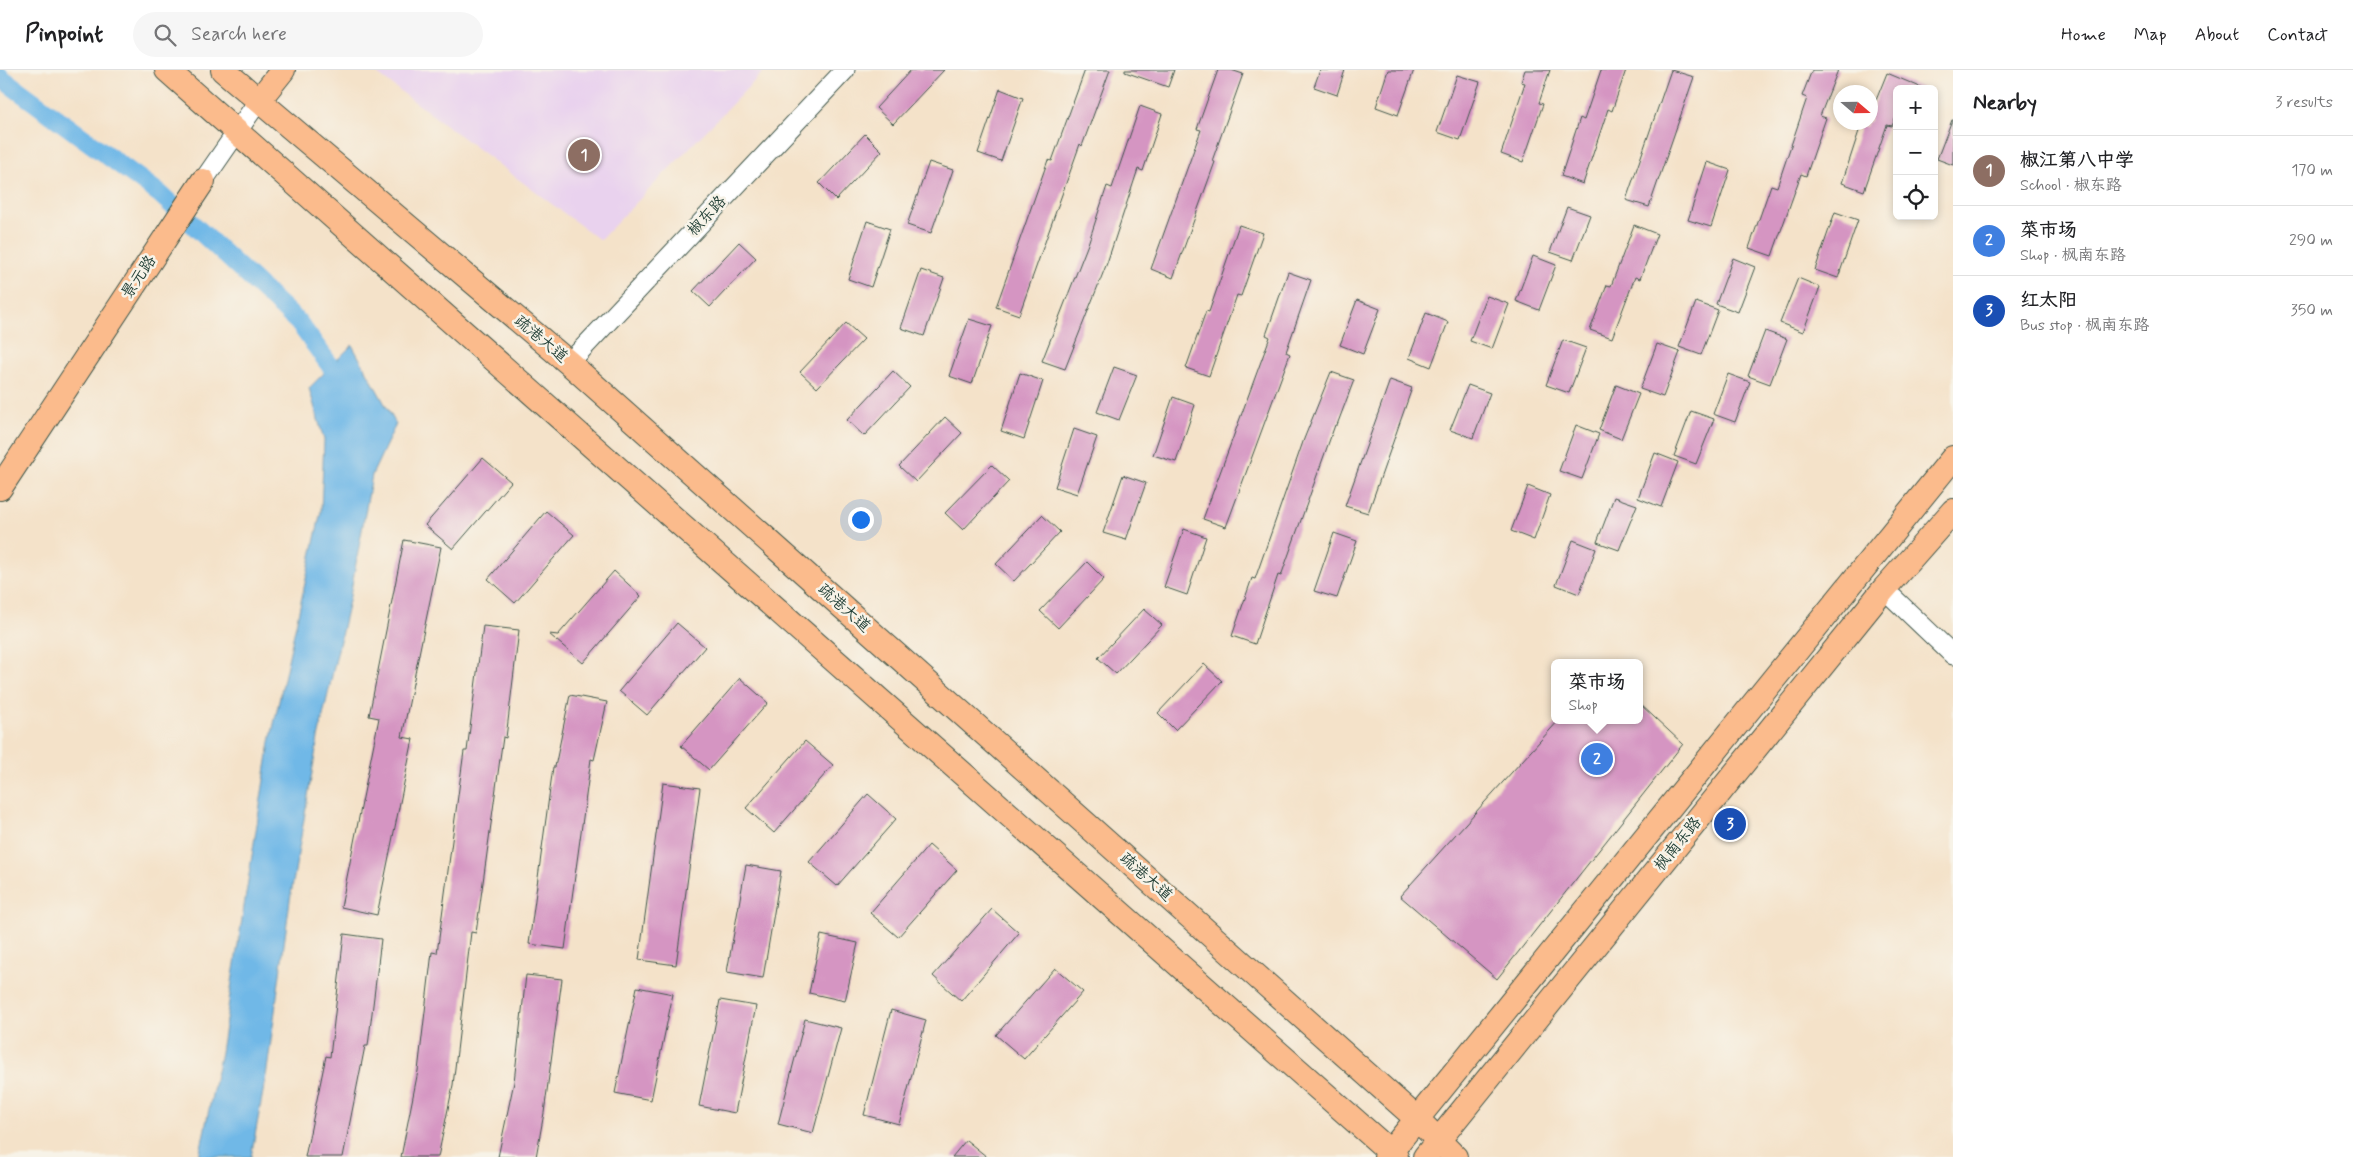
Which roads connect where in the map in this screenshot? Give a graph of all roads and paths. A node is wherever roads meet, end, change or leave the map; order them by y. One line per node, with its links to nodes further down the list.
1 (167, 70): 6 (main road)
2 (223, 70): 5 (main road, 疏港大道)
3 (283, 70): 5 (main road, 景元路)
4 (845, 70): 8 (street, 椒东路)
5 (259, 100): 6 (street, 景元路); 8 (main road, 疏港大道)
6 (235, 132): 7 (street, 景元路); 16 (main road)
7 (203, 181): 10 (main road, 景元路)
8 (569, 363): 14 (main road, 疏港大道)
9 (1953, 458): 14 (main road)
10 (0, 488)
11 (1953, 511): 12 (main road, 枫南东路)
12 (1884, 589): 13 (street); 15 (main road, 枫南东路)
13 (1953, 655)
14 (1417, 1119): 15 (main road, 疏港大道); 16 (main road)
15 (1432, 1149): 17 (main road, 疏港大道)
16 (1391, 1155)
17 (1455, 1157)

